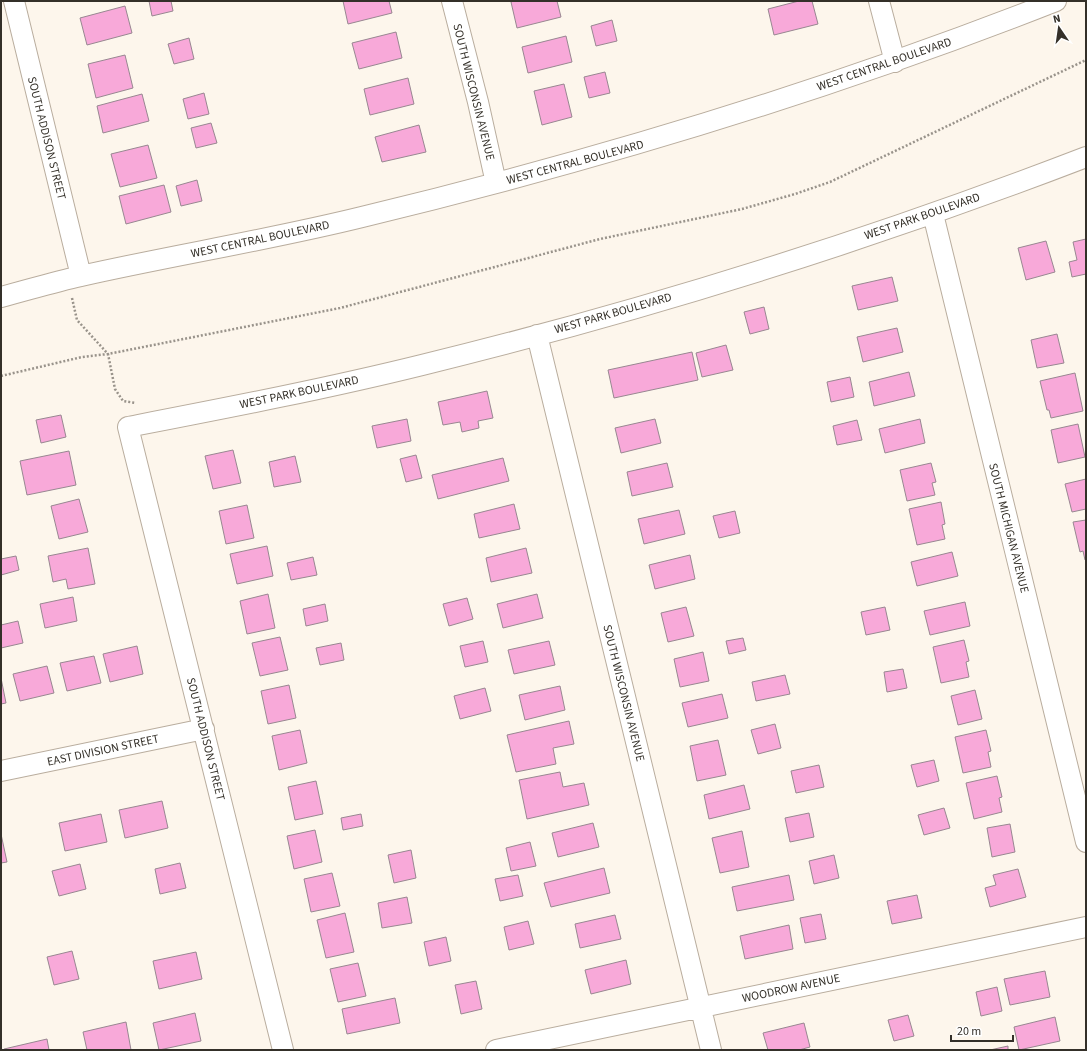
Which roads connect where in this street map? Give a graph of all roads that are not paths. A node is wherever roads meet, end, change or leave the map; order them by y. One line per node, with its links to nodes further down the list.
1 (14, 1): 9 (street, SOUTH ADDISON STREET)
2 (452, 1): 7 (street, SOUTH WISCONSIN AVENUE)
3 (879, 1): 5 (street)
4 (1056, 1): 5 (street, WEST CENTRAL BOULEVARD)
5 (895, 62): 7 (street, WEST CENTRAL BOULEVARD)
6 (1086, 157): 8 (street, WEST PARK BOULEVARD)
7 (496, 183): 9 (street, WEST CENTRAL BOULEVARD)
8 (933, 214): 11 (street, WEST PARK BOULEVARD); 15 (street, SOUTH MICHIGAN AVENUE)
9 (74, 278): 10 (street, WEST CENTRAL BOULEVARD)
10 (1, 297)
11 (537, 335): 12 (street, WEST PARK BOULEVARD); 17 (street, SOUTH WISCONSIN AVENUE)
12 (128, 428): 13 (street, SOUTH ADDISON STREET)
13 (204, 729): 14 (street, EAST DIVISION STREET); 18 (street, SOUTH ADDISON STREET)
14 (1, 771)
15 (1086, 842)
16 (1086, 927): 17 (street, WOODROW AVENUE)
17 (701, 1007): 19 (street, WOODROW AVENUE); 20 (street, SOUTH WISCONSIN AVENUE)
18 (283, 1050)
19 (496, 1050)
20 (711, 1050)

